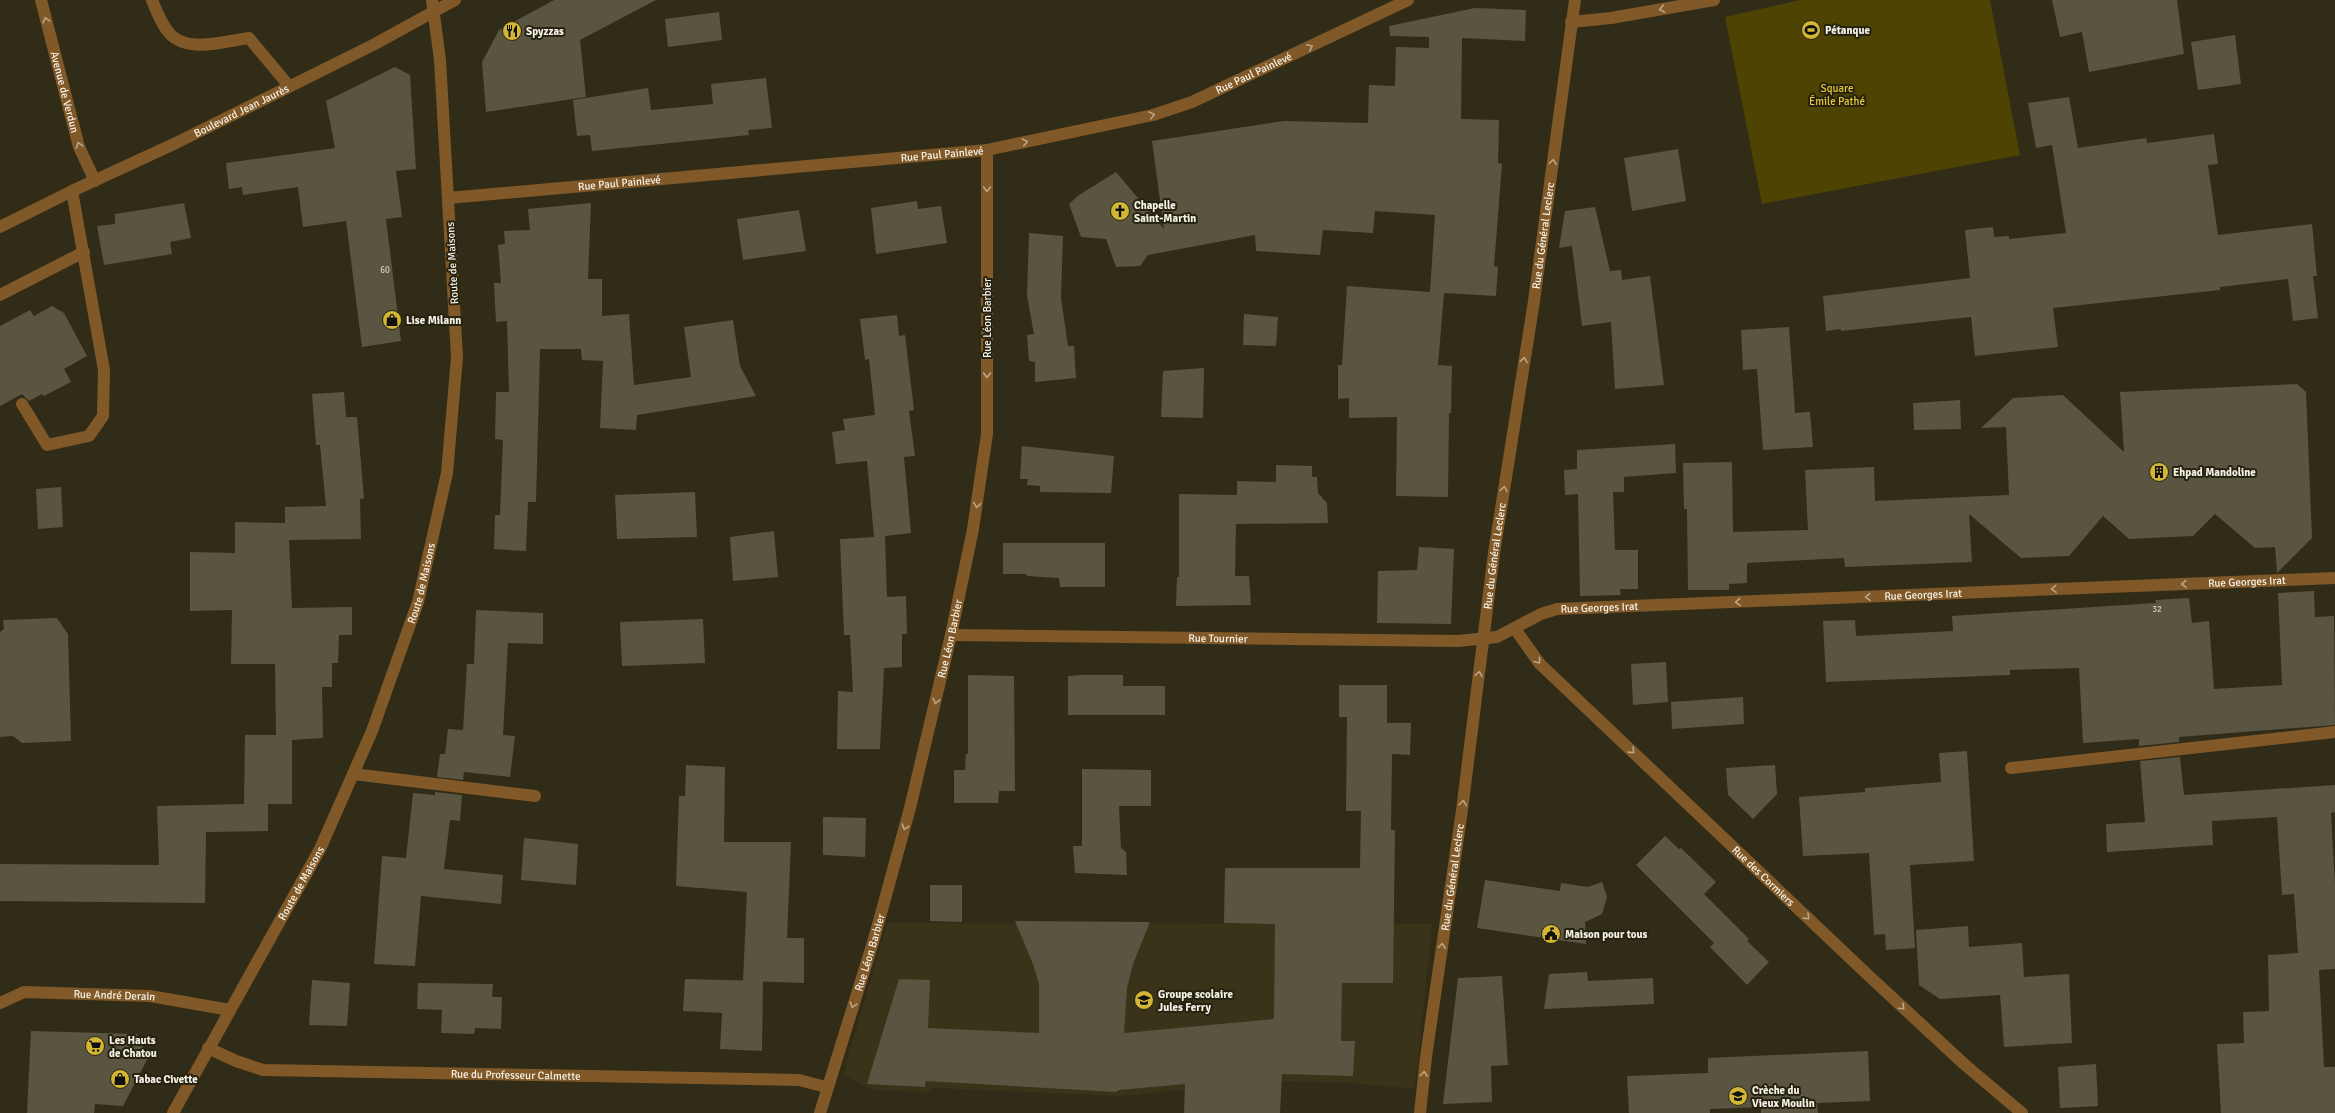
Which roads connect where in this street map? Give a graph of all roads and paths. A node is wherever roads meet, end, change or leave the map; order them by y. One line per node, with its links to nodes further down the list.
1 (41, 0): 11 (street, Avenue de Verdun, one-way to 1)
2 (152, 0): 9 (street)
3 (455, 0): 7 (street, Boulevard Jean Jaurès)
4 (1408, 0): 10 (street, Rue Paul Painlevé, one-way to 4)
5 (1575, 0): 8 (street, Rue du Général Leclerc)
6 (1714, 0): 8 (street, one-way to 8)
7 (432, 6): 9 (street, Boulevard Jean Jaurès); 13 (street, Route de Maisons)
8 (1572, 22): 21 (street, Rue du Général Leclerc, one-way to 8)
9 (289, 86): 11 (street, Boulevard Jean Jaurès)
10 (987, 150): 13 (street, Rue Paul Painlevé); 20 (street, Rue Léon Barbier, one-way to 20)
11 (95, 181): 12 (street, Boulevard Jean Jaurès)
12 (72, 191): 14 (street, Boulevard Jean Jaurès); 15 (street)
13 (448, 198): 24 (street, Route de Maisons)
14 (0, 227)
15 (84, 252): 16 (street); 17 (street)
16 (0, 295)
17 (22, 404)
18 (2335, 578): 19 (street, Rue Georges Irat, one-way to 19)
19 (1515, 629): 21 (street, Rue Georges Irat); 33 (street, Rue des Cormiers, one-way to 33)
20 (951, 635): 21 (street, Rue Tournier); 29 (street, Rue Léon Barbier, one-way to 29)
21 (1484, 638): 32 (street, Rue du Général Leclerc, one-way to 21)
22 (2335, 732): 23 (street)
23 (2011, 768)
24 (353, 774): 25 (street); 27 (street, Route de Maisons)
25 (535, 796)
26 (0, 1003): 27 (street, Rue André Derain)
27 (230, 1010): 28 (street, Route de Maisons)
28 (208, 1048): 29 (street, Rue du Professeur Calmette); 30 (street, Route de Maisons)
29 (826, 1087): 31 (street, Rue Léon Barbier)
30 (173, 1113)
31 (820, 1113)
32 (1420, 1113)
33 (2022, 1113)

